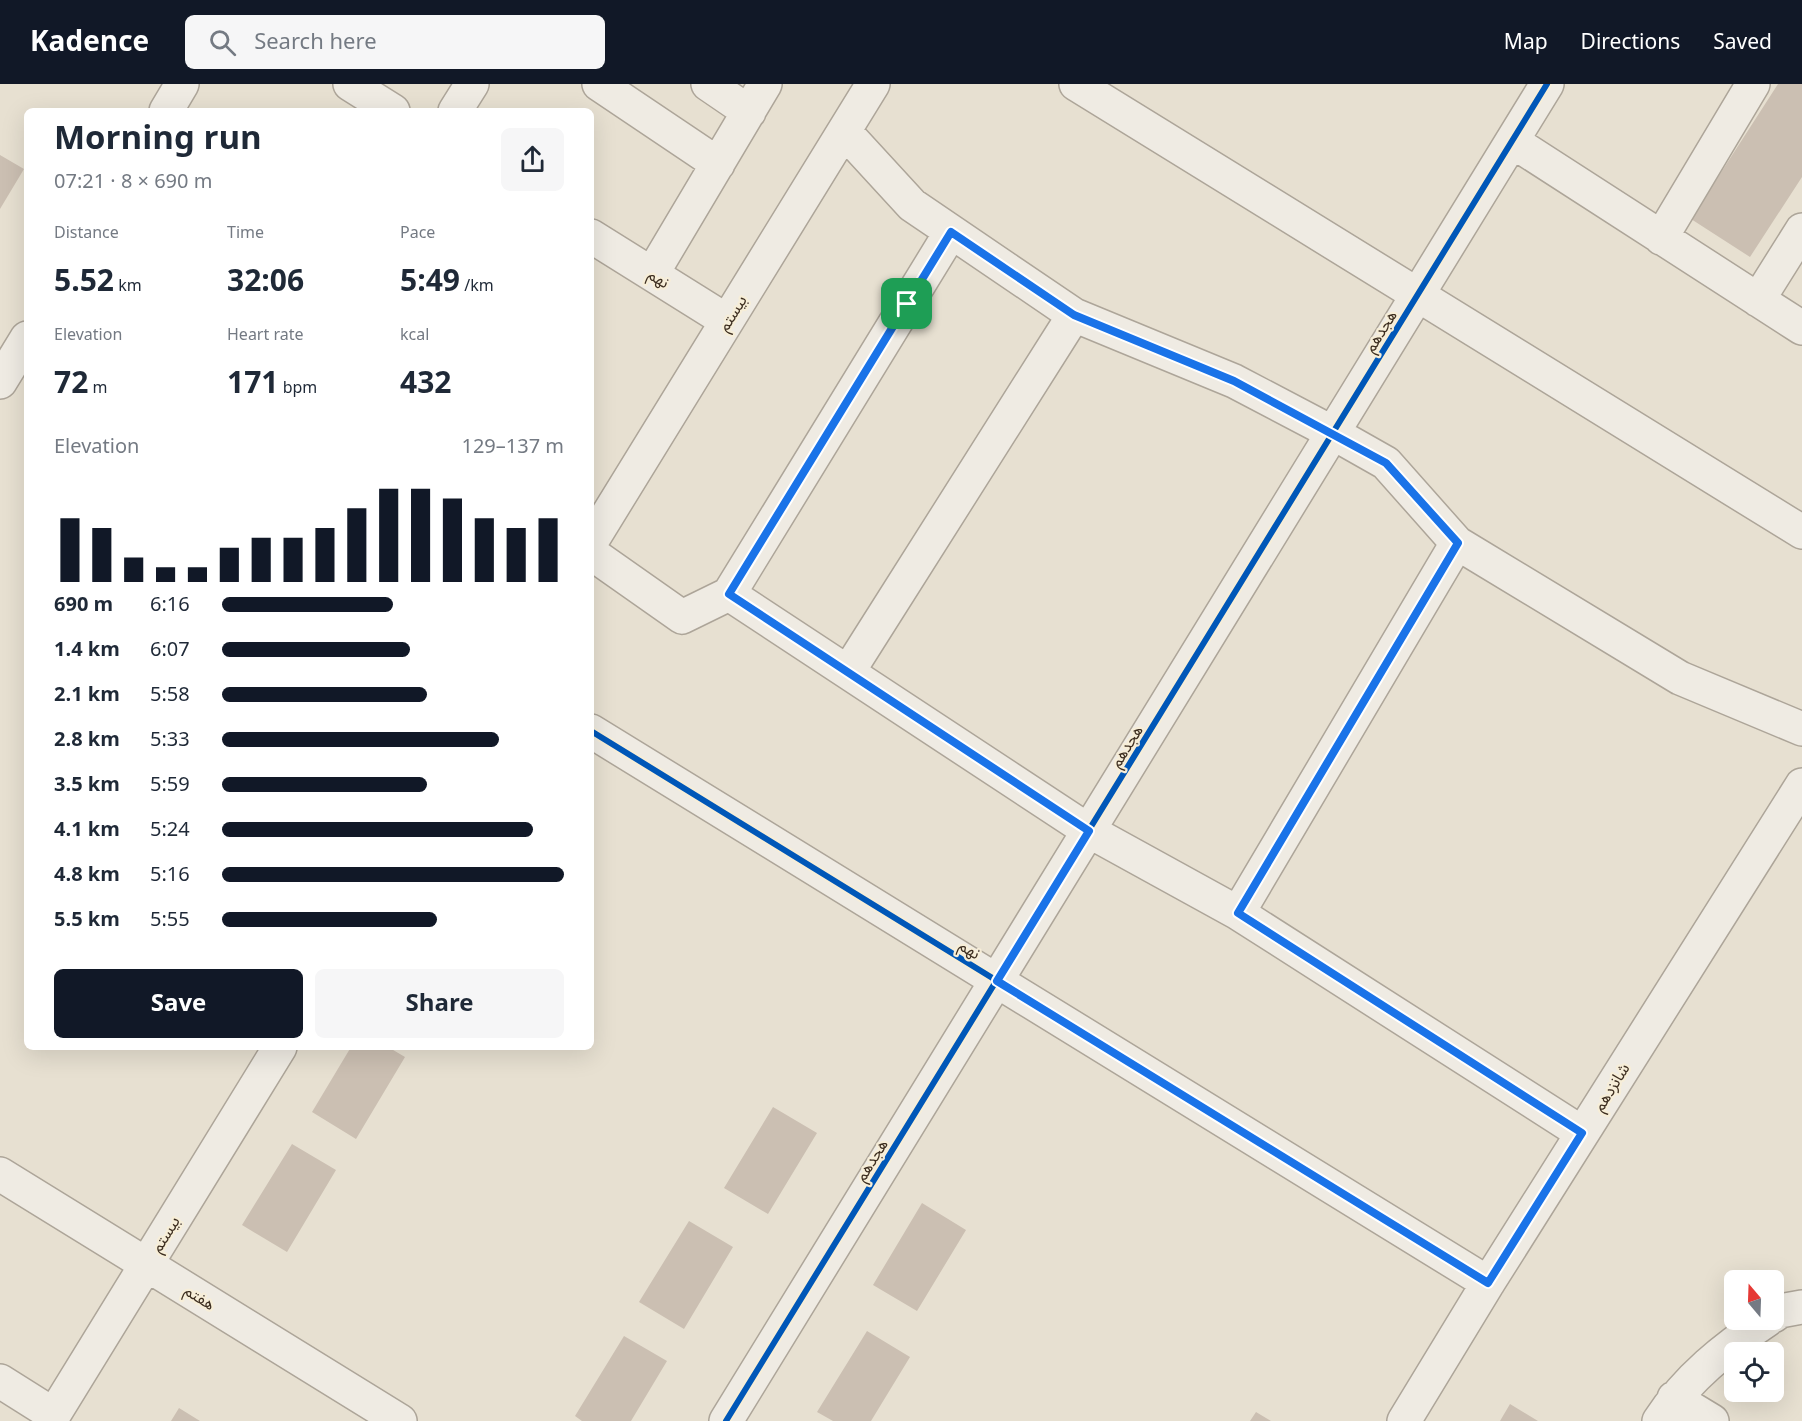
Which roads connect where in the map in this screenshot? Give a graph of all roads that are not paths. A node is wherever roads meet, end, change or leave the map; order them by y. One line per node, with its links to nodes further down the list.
1 (182, 84): 11 (street)
2 (350, 84): 12 (street)
3 (472, 84): 13 (street)
4 (599, 84): 17 (street)
5 (708, 84): 14 (street)
6 (765, 84): 14 (street)
7 (873, 84): 15 (street, بیستم)
8 (1076, 84): 23 (street)
9 (1547, 84): 16 (street, هجدهم)
10 (1754, 84): 21 (street)
11 (168, 108)
12 (388, 108)
13 (457, 108)
14 (748, 112): 17 (street)
15 (844, 131): 19 (street); 26 (street, بیستم)
16 (1512, 141): 21 (street); 23 (street, هجدهم)
17 (718, 164): 22 (street)
18 (1802, 230): 24 (street)
19 (951, 232): 25 (street); 35 (street)
20 (594, 238): 22 (street, نهم)
21 (1661, 238): 24 (street)
22 (652, 274): 26 (street, نهم)
23 (1419, 294): 30 (street, هجدهم); 31 (street)
24 (1758, 300): 27 (street)
25 (1074, 315): 30 (street); 36 (street)
26 (727, 321): 32 (street, بیستم)
27 (1802, 328)
28 (24, 343): 29 (street)
29 (0, 382)
30 (1333, 433): 33 (street); 40 (street, هجدهم)
31 (1802, 532)
32 (594, 537)
33 (1458, 543): 37 (street); 41 (street)
34 (594, 555): 35 (street)
35 (729, 594): 36 (street)
36 (848, 672): 40 (street)
37 (1802, 729)
38 (594, 733): 42 (street, نهم)
39 (1802, 785): 44 (street, شانزدهم)
40 (1089, 831): 41 (street); 42 (street, هجدهم)
41 (1238, 913): 44 (street)
42 (997, 981): 47 (street, نهم); 55 (street, هجدهم)
43 (278, 1050): 46 (street, بیستم)
44 (1582, 1133): 47 (street, شانزدهم)
45 (0, 1174): 46 (street, هفتم)
46 (147, 1264): 53 (street, بیستم); 54 (street, هفتم)
47 (1488, 1283): 56 (street, شانزدهم)
48 (1802, 1307): 49 (street)
49 (1784, 1310)
50 (1752, 1330): 52 (street)
51 (0, 1381): 53 (street)
52 (1667, 1409): 57 (street)
53 (52, 1418)
54 (400, 1421)
55 (726, 1421)
56 (1404, 1421)
57 (1712, 1421)

